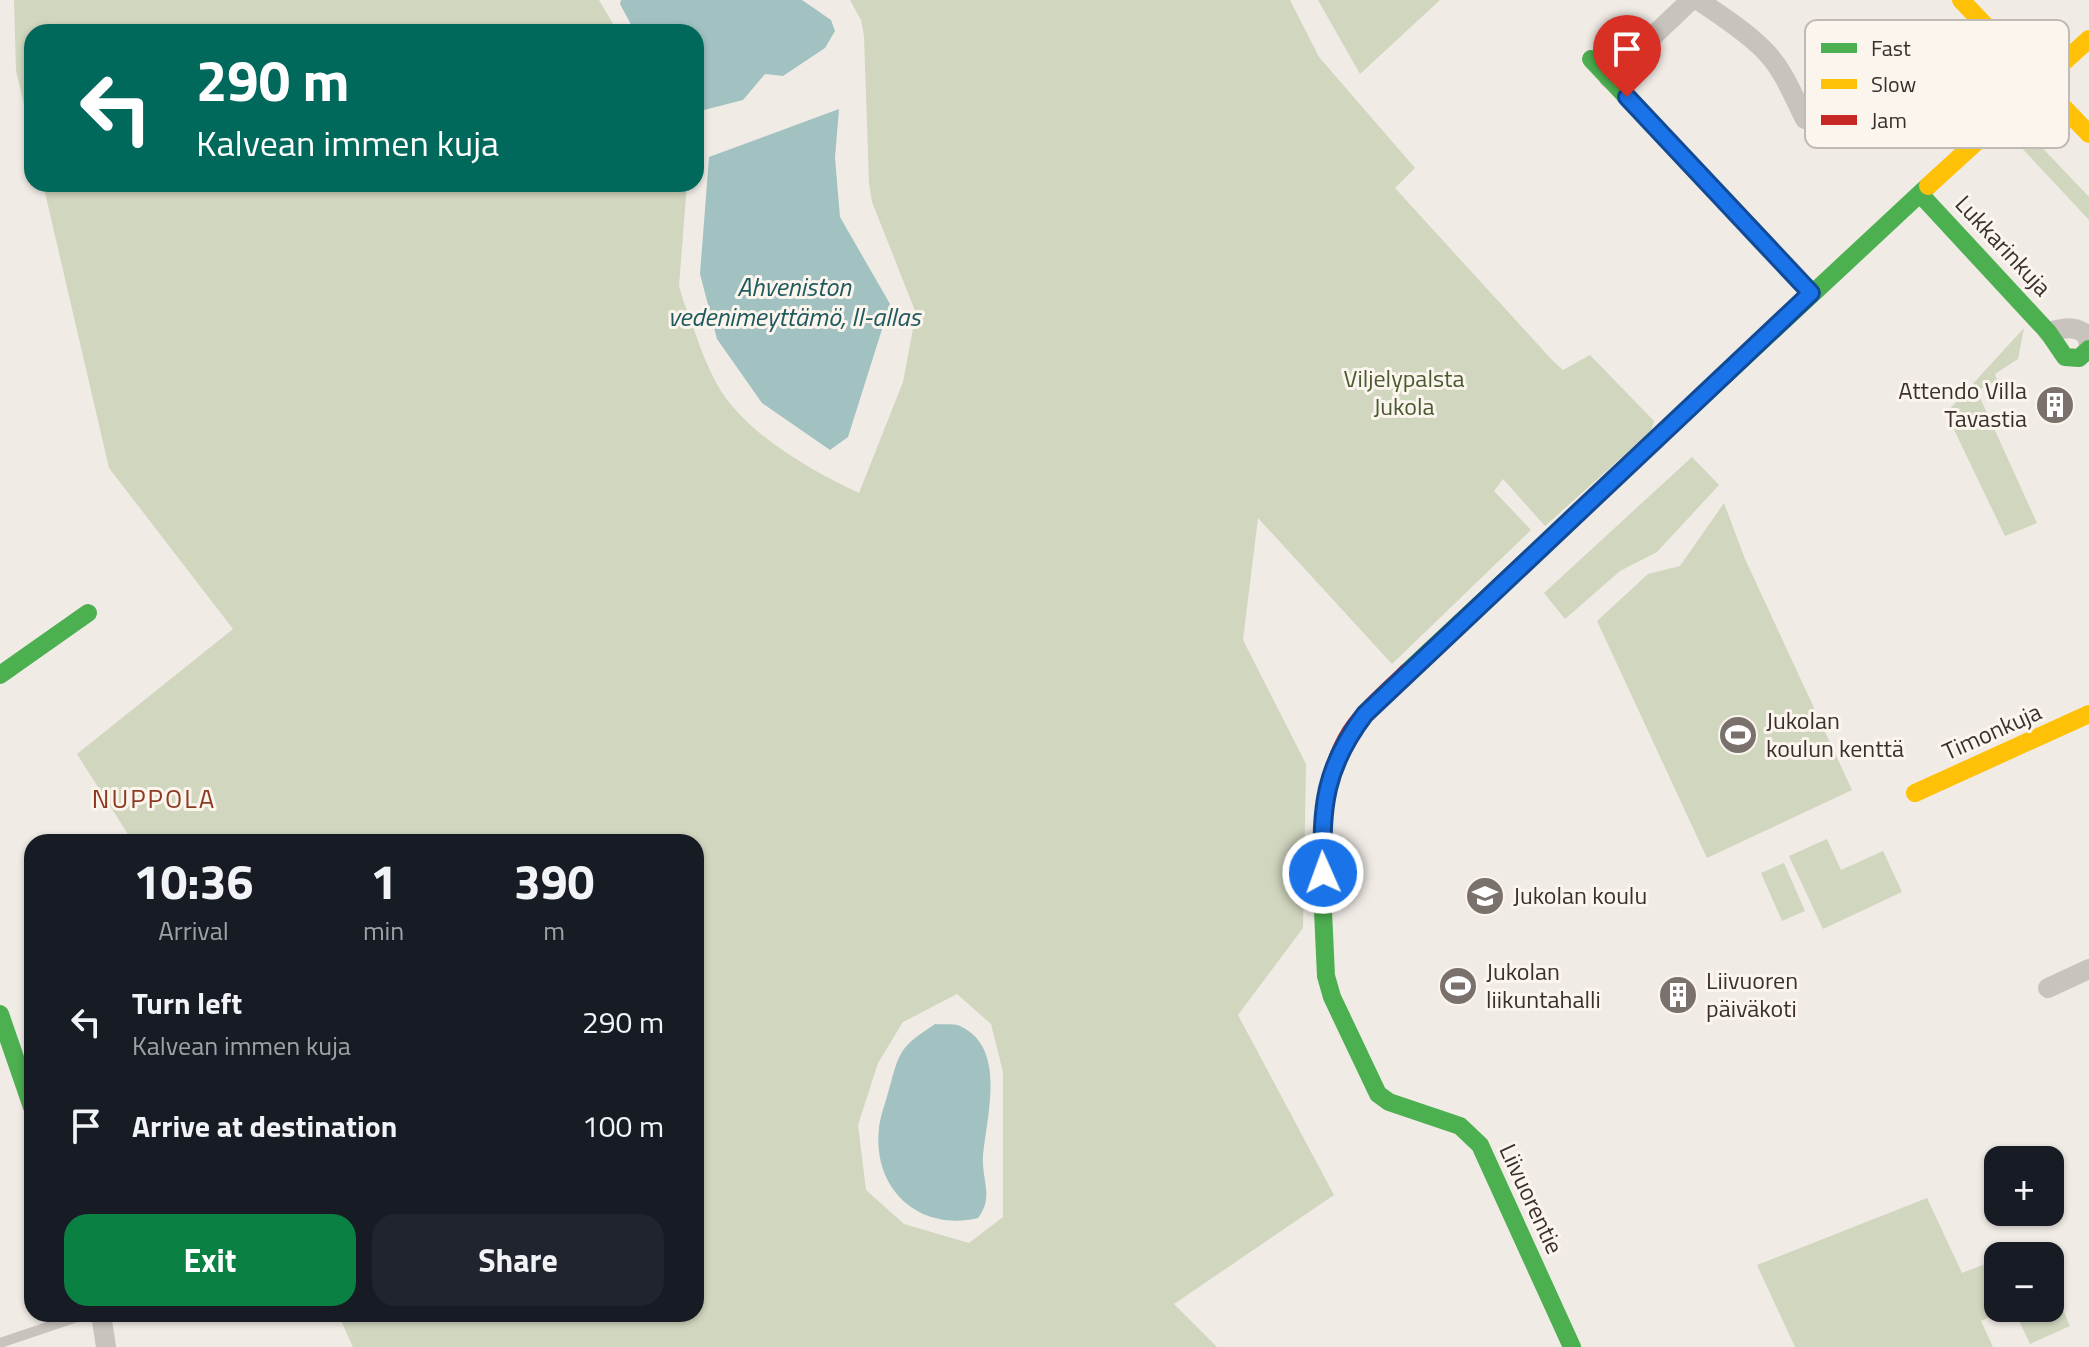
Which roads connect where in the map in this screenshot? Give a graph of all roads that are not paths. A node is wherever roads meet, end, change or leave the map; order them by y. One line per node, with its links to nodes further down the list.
1 (1691, 0): 8 (street)
2 (1698, 0): 10 (street)
3 (1961, 0): 4 (street)
4 (1980, 20)
5 (2089, 39): 6 (street, Liivuorentie)
6 (2069, 58)
7 (1591, 59): 8 (street)
8 (1609, 78): 14 (street)
9 (2069, 113): 11 (street)
10 (1805, 119)
11 (2089, 134)
12 (1970, 148): 13 (street, Liivuorentie)
13 (1921, 195): 14 (street, Liivuorentie); 15 (street, Lukkarinkuja)
14 (1811, 293): 29 (street, Liivuorentie)
15 (2048, 332): 16 (street, Lukkarinkuja)
16 (2089, 347)
17 (88, 613): 18 (street)
18 (0, 675)
19 (2089, 714): 20 (street, Timonkuja)
20 (1915, 793)
21 (2089, 969): 22 (street)
22 (2048, 988)
23 (0, 1014): 24 (street)
24 (24, 1084)
25 (62, 1322): 27 (lane)
26 (102, 1322): 28 (street)
27 (0, 1343)
28 (106, 1347)
29 (1572, 1347)

